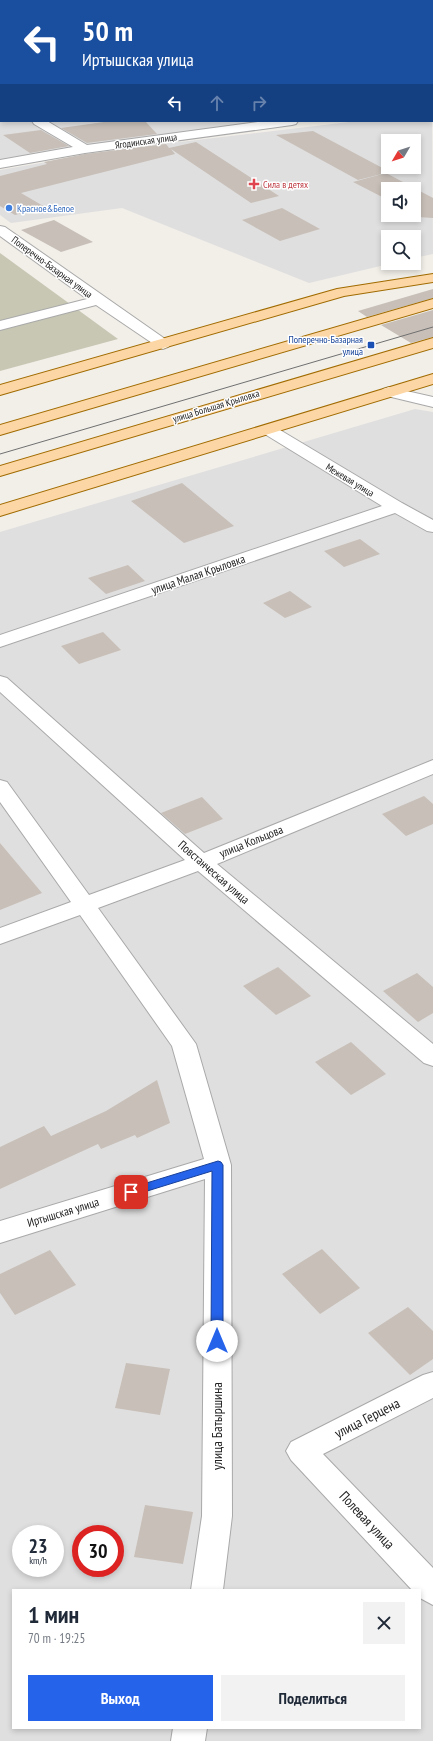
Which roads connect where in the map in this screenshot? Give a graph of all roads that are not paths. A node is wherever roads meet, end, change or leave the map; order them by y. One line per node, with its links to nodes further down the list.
1 (40, 122): 4 (street)
2 (274, 122): 3 (street, Ягодинская улица)
3 (239, 124): 4 (street, Ягодинская улица)
4 (85, 149): 5 (street, Ягодинская улица)
5 (0, 164)
6 (0, 230): 8 (street, Поперечно-Базарная улица)
7 (433, 278): 12 (main road)
8 (98, 300): 10 (street); 12 (street, Поперечно-Базарная улица)
9 (433, 303): 17 (main road)
10 (0, 326)
11 (433, 343): 19 (main road, улица Большая Крыловка)
12 (163, 344): 14 (main road)
13 (433, 379): 15 (main road)
14 (0, 390)
15 (390, 392): 16 (street); 18 (main road)
16 (433, 402)
17 (0, 430)
18 (269, 430): 20 (street, Межевая улица); 21 (main road)
19 (0, 470)
20 (396, 507): 22 (street, Межевая улица); 23 (street, улица Малая Крыловка)
21 (0, 511)
22 (433, 527)
23 (0, 641)
24 (0, 682): 27 (street, Повстанческая улица)
25 (433, 766): 27 (street, улица Кольцова)
26 (0, 787): 28 (street)
27 (201, 862): 28 (street, улица Кольцова); 30 (street, Повстанческая улица)
28 (83, 904): 29 (street, улица Кольцова); 31 (street)
29 (0, 936)
30 (433, 1057)
31 (218, 1165): 32 (street, Иртышская улица); 35 (street, улица Батыршина)
32 (0, 1232)
33 (433, 1384): 34 (street, улица Герцена)
34 (301, 1451): 36 (street, Полевая улица)
35 (207, 1589)
36 (433, 1590)
37 (190, 1729): 38 (street)
38 (188, 1741)

